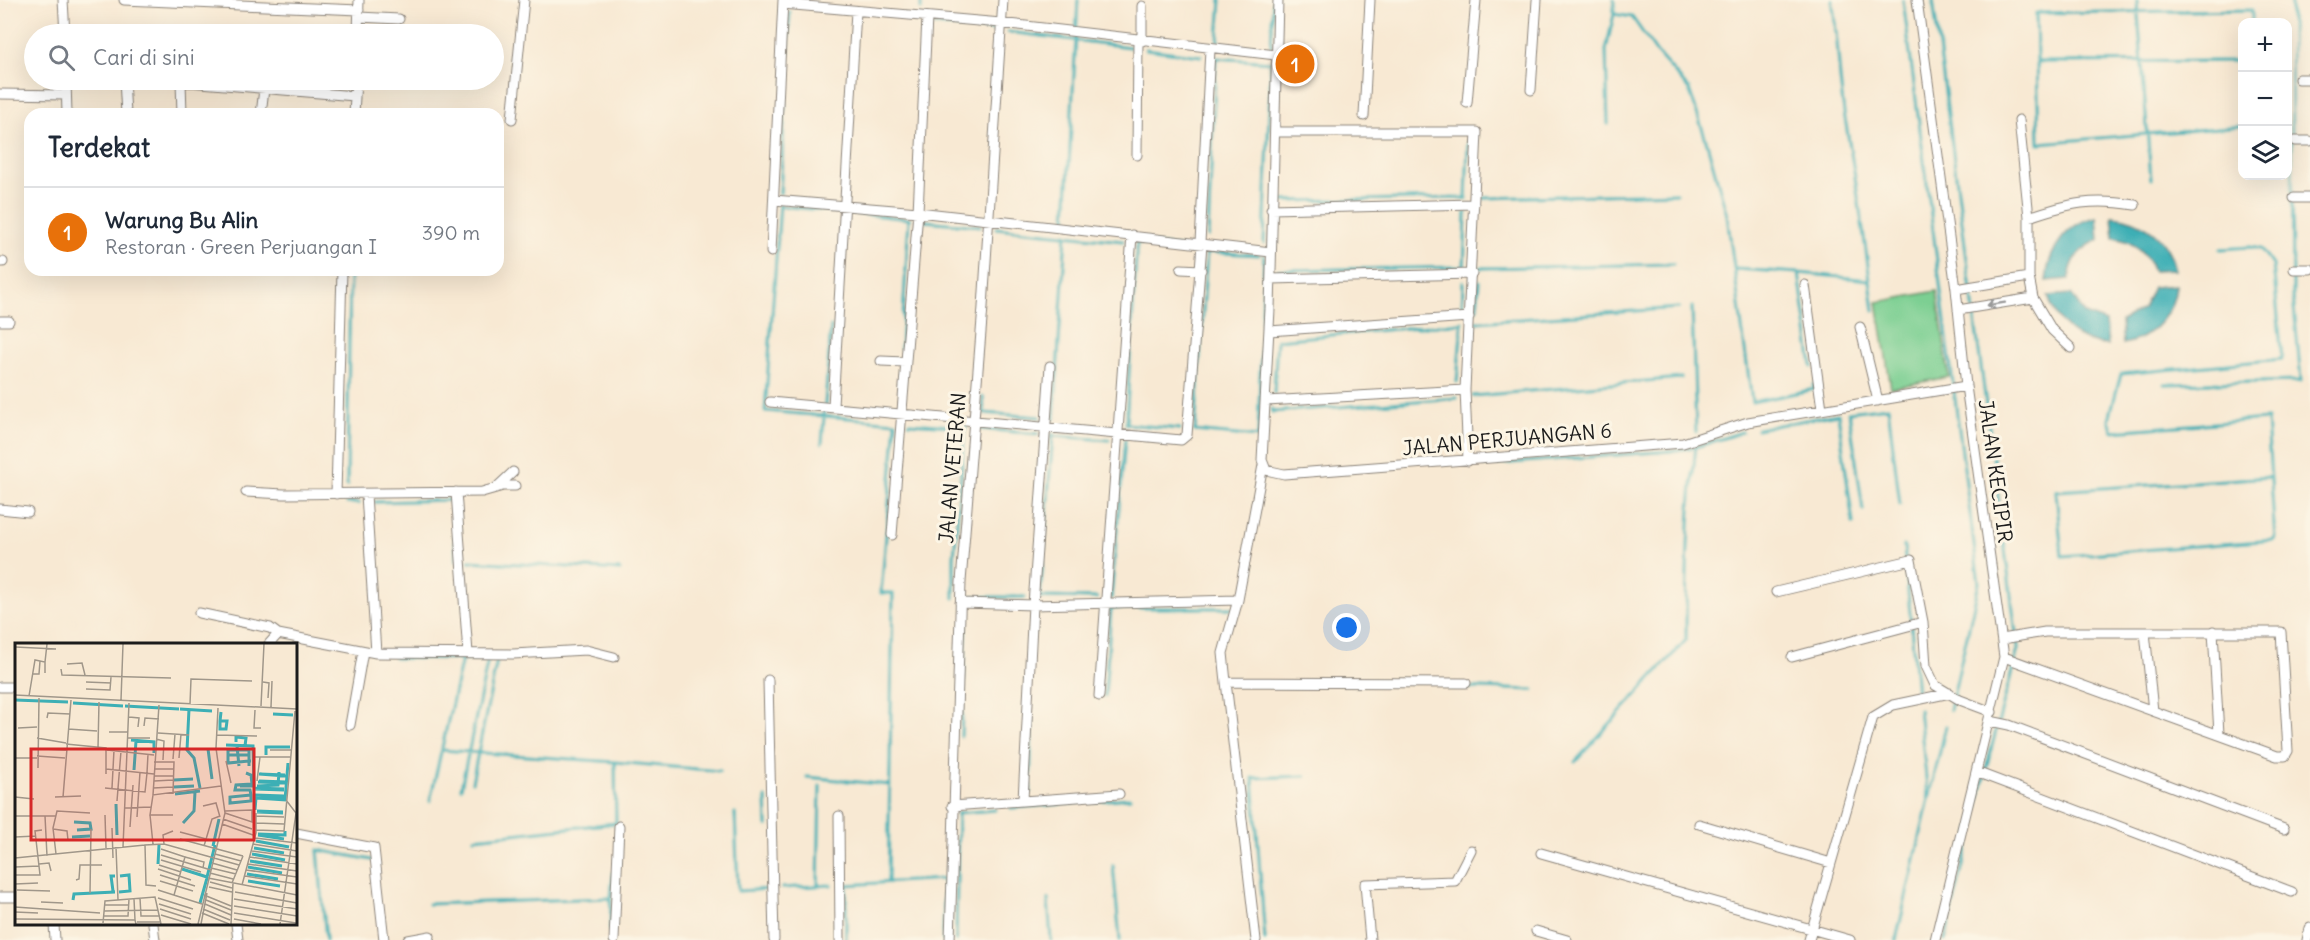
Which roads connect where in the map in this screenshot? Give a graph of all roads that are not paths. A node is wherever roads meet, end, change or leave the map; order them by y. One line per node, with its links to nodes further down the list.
1 (63, 0): 17 (street)
2 (124, 0): 12 (street)
3 (524, 0): 41 (street)
4 (1003, 0): 16 (street, JALAN VETERAN)
5 (1278, 0): 21 (street)
6 (1370, 0): 40 (street)
7 (1476, 0): 34 (street)
8 (1538, 0): 30 (street)
9 (1917, 0): 70 (street, JALAN KECIPIR)
10 (783, 2): 13 (street); 49 (street)
11 (1142, 6): 19 (street)
12 (359, 9): 15 (street); 18 (street)
13 (856, 11): 14 (street); 52 (street)
14 (927, 17): 16 (street); 54 (street)
15 (399, 19)
16 (1001, 23): 19 (street); 56 (street, JALAN VETERAN)
17 (64, 24)
18 (358, 24)
19 (1140, 41): 20 (street); 46 (street)
20 (1210, 49): 21 (street); 58 (street)
21 (1276, 55): 43 (street)
22 (2299, 79): 23 (street)
23 (2310, 79)
24 (66, 90): 32 (street)
25 (125, 90): 36 (street)
26 (181, 90): 37 (street)
27 (264, 90): 38 (street)
28 (287, 90): 33 (street)
29 (356, 90): 33 (street)
30 (1532, 90)
31 (0, 94): 32 (street)
32 (66, 95): 35 (street)
33 (356, 96): 39 (street)
34 (1467, 103)
35 (67, 108)
36 (126, 108)
37 (182, 108)
38 (262, 108)
39 (355, 108)
40 (1364, 116)
41 (512, 118)
42 (2019, 120): 55 (street)
43 (1275, 132): 50 (street); 53 (street)
44 (2295, 141): 45 (street)
45 (2310, 141)
46 (1137, 155)
47 (2294, 198): 48 (street)
48 (2310, 198)
49 (774, 200): 52 (street); 59 (street)
50 (1474, 204): 53 (street); 65 (street)
51 (2135, 205): 55 (street)
52 (845, 206): 54 (street); 85 (street)
53 (1271, 209): 60 (street)
54 (918, 212): 56 (street); 78 (street)
55 (2029, 217): 67 (street)
56 (988, 220): 57 (street); 88 (street, JALAN VETERAN)
57 (1132, 236): 58 (street); 90 (street)
58 (1201, 244): 60 (street); 64 (street)
59 (771, 252)
60 (1271, 252): 68 (street)
61 (1181, 269): 64 (street)
62 (2294, 269): 63 (street)
63 (2310, 269)
64 (1200, 270): 90 (street)
65 (1472, 274): 68 (street); 73 (street)
66 (342, 276): 98 (street)
67 (2029, 277): 70 (street); 71 (street)
68 (1270, 279): 75 (street)
69 (1805, 285): 86 (street)
70 (1956, 290): 72 (street, JALAN KECIPIR)
71 (2033, 298): 72 (street, one-way to 72); 76 (street)
72 (1958, 310): 80 (street, JALAN KECIPIR)
73 (1469, 317): 75 (street); 81 (street)
74 (1860, 327): 83 (street)
75 (1269, 331): 82 (street)
76 (2071, 348)
77 (881, 361): 78 (street)
78 (905, 362): 87 (street)
79 (1050, 366): 89 (street)
80 (1962, 386): 83 (street, JALAN PERJUANGAN 6); 113 (street, JALAN KECIPIR)
81 (1465, 390): 82 (street); 91 (street)
82 (1266, 401): 92 (street)
83 (1878, 401): 86 (street, JALAN PERJUANGAN 6)
84 (770, 402): 85 (street)
85 (833, 406): 87 (street)
86 (1822, 409): 91 (street, JALAN PERJUANGAN 6)
87 (902, 415): 88 (street); 102 (street)
88 (973, 420): 89 (street); 105 (street, JALAN VETERAN)
89 (1047, 426): 90 (street); 107 (street)
90 (1118, 432): 106 (street)
91 (1468, 460): 92 (street, JALAN PERJUANGAN 6)
92 (1264, 468): 104 (street)
93 (513, 472): 95 (street)
94 (515, 486): 95 (street)
95 (495, 490): 97 (street)
96 (246, 492): 98 (street)
97 (456, 492): 99 (street); 117 (street)
98 (336, 494): 99 (street)
99 (366, 494): 116 (street)
100 (0, 509): 101 (street)
101 (28, 512)
102 (892, 535)
103 (1776, 592): 109 (street)
104 (1238, 600): 106 (street); 122 (street)
105 (960, 603): 107 (street); 133 (street, JALAN VETERAN)
106 (1104, 603): 107 (street); 125 (street)
107 (1033, 605): 132 (street)
108 (199, 613): 112 (street)
109 (1923, 622): 119 (street); 124 (street)
110 (2212, 631): 111 (street); 129 (street); 129 (street)
111 (2145, 632): 113 (street); 126 (street)
112 (278, 634): 114 (street); 115 (street)
113 (2007, 637): 120 (street, JALAN KECIPIR)
114 (271, 643)
115 (363, 651): 116 (street); 128 (street)
116 (376, 653): 117 (street)
117 (468, 653): 118 (street)
118 (614, 657)
119 (1792, 657)
120 (2008, 658): 126 (street); 127 (street, JALAN KECIPIR)
121 (768, 680): 156 (street)
122 (1226, 682): 123 (street); 159 (street)
123 (1466, 683)
124 (1950, 693): 127 (street); 141 (street)
125 (1099, 696)
126 (2153, 711): 129 (street)
127 (1993, 718): 130 (street, JALAN KECIPIR); 137 (street)
128 (350, 725)
129 (2220, 734)
130 (1979, 773): 142 (street); 164 (street, JALAN KECIPIR)
131 (1119, 794): 132 (street)
132 (1023, 800): 133 (street)
133 (952, 806): 158 (street, JALAN VETERAN)
134 (839, 816): 157 (street)
135 (1699, 824): 141 (street)
136 (619, 826): 155 (street)
137 (2284, 829)
138 (297, 832): 153 (street)
139 (1471, 850): 160 (street)
140 (1541, 853): 147 (street)
141 (1831, 863): 147 (street)
142 (2292, 892)
143 (54, 925): 150 (street)
144 (153, 925): 151 (street)
145 (236, 925): 152 (street)
146 (2310, 928): 165 (street)
147 (1812, 930): 162 (street); 163 (street)
148 (1536, 931): 161 (street)
149 (430, 936): 154 (street)
150 (55, 940)
151 (155, 940)
152 (238, 940)
153 (384, 940)
154 (408, 940)
155 (614, 940)
156 (774, 940)
157 (840, 940)
158 (950, 940)
159 (1256, 940)
160 (1370, 940)
161 (1567, 940)
162 (1809, 940)
163 (1850, 940)
164 (1935, 940)
165 (2307, 940)

